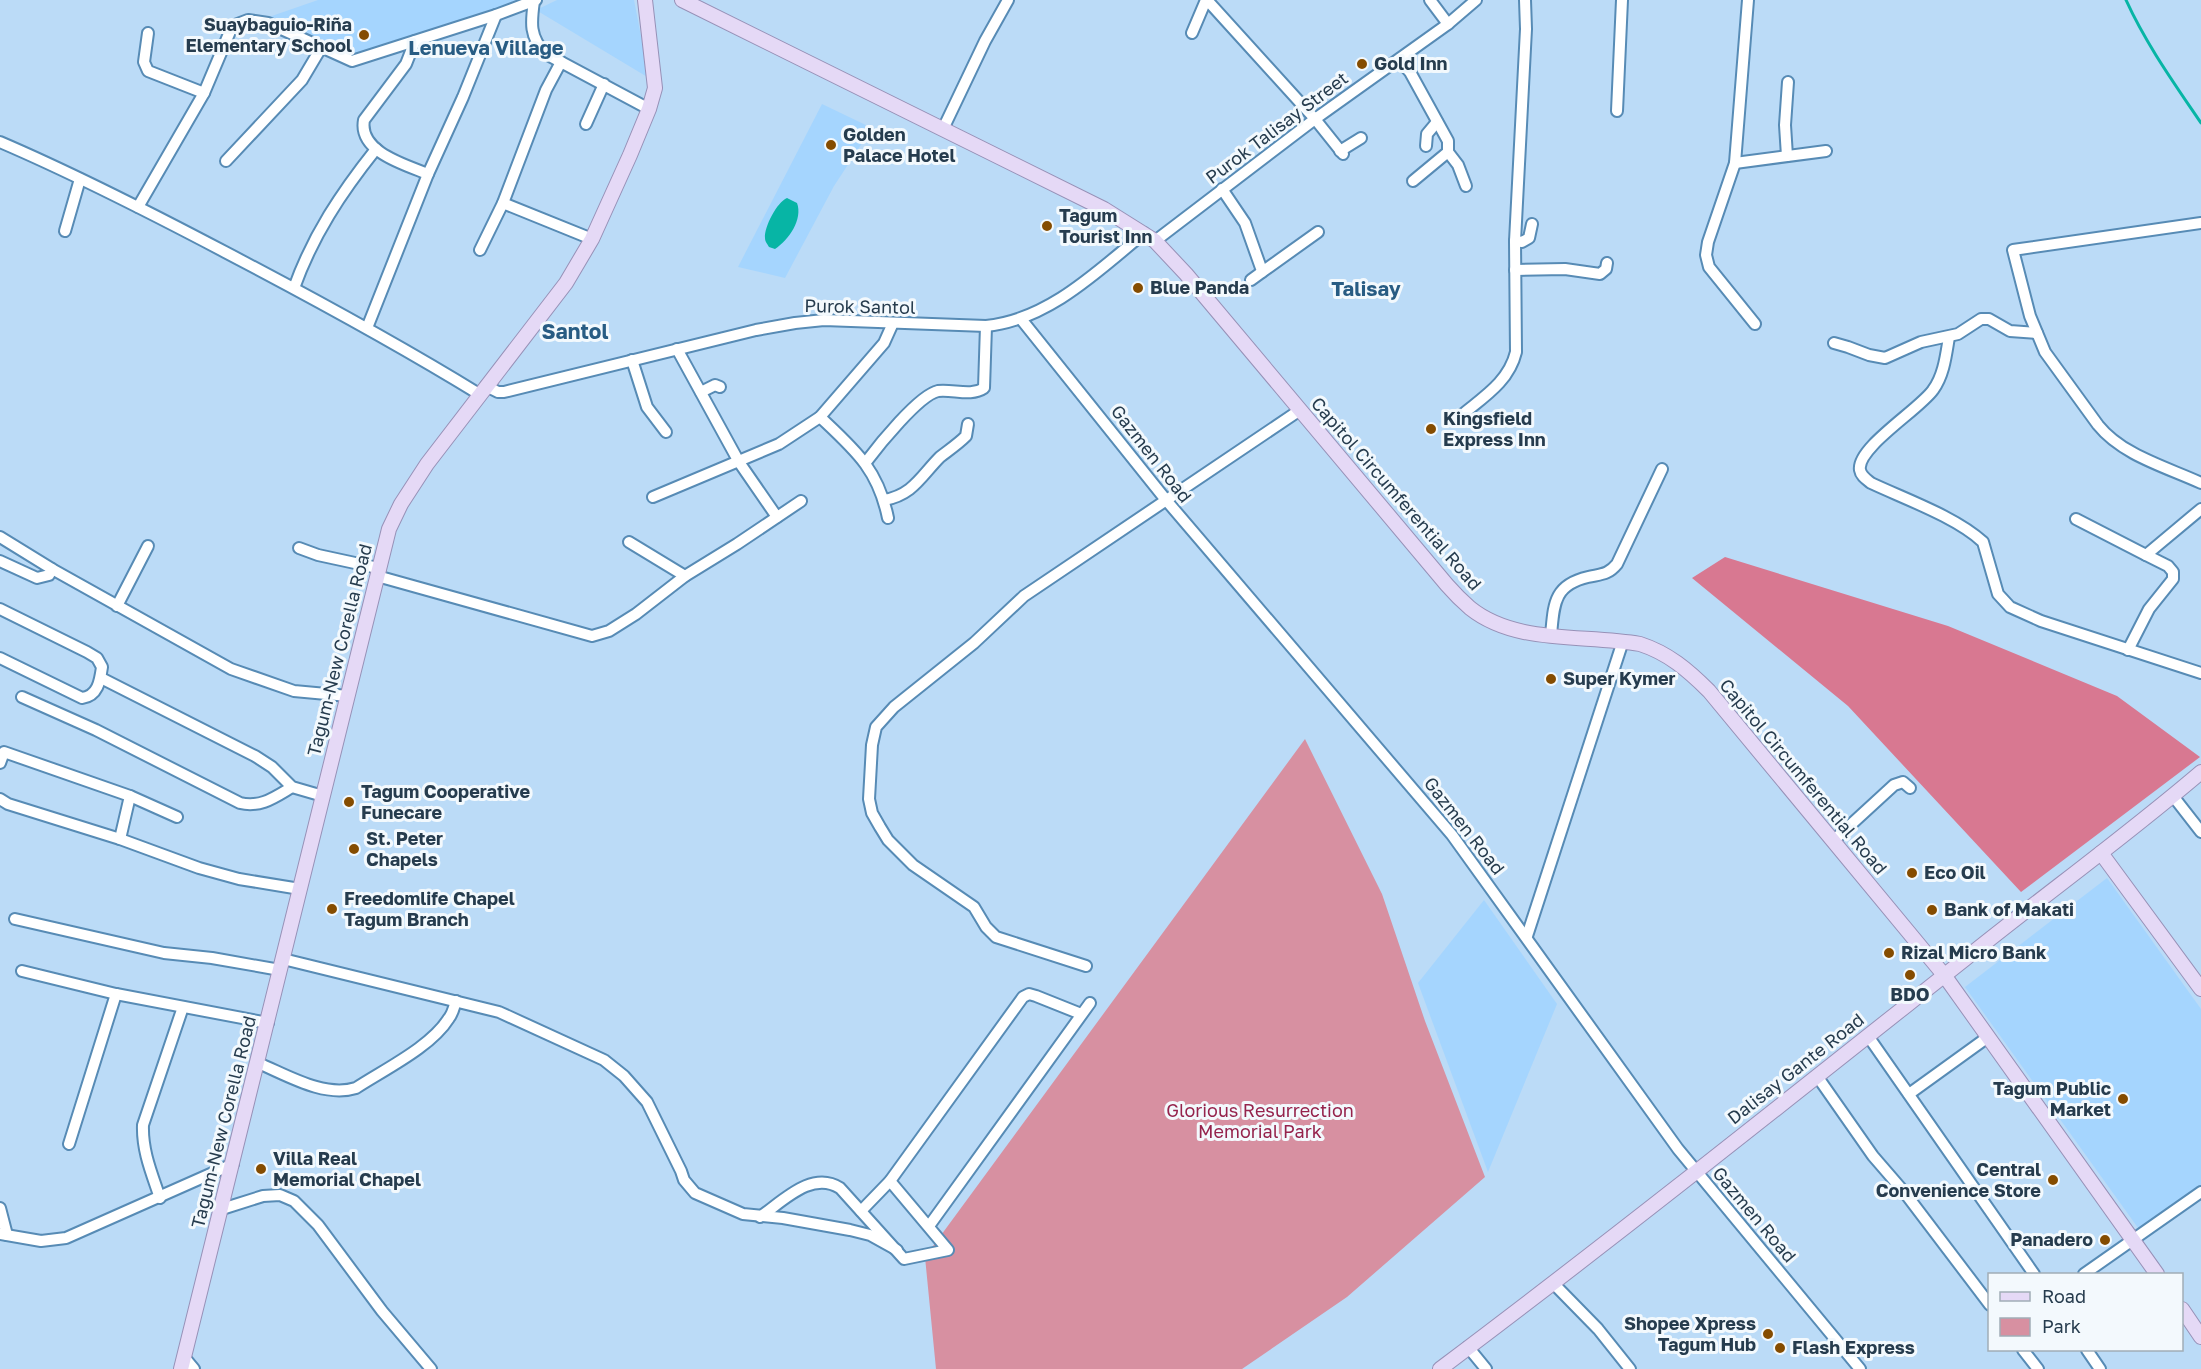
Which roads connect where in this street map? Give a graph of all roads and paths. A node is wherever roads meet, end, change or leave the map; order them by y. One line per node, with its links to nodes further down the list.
1 (535, 0): 11 (street); 18 (street)
2 (645, 0): 22 (main road, Tagum-New Corella Road)
3 (682, 0): 27 (main road, Capitol Circumferential Road)
4 (1008, 0): 27 (street)
5 (1207, 0): 14 (street); 24 (street)
6 (1430, 0): 12 (street)
7 (1476, 0): 12 (street, Purok Talisay Street)
8 (1525, 0): 51 (street)
9 (1622, 0): 23 (street)
10 (1748, 0): 36 (street)
11 (496, 15): 15 (street); 37 (street)
12 (1448, 24): 17 (street, Purok Talisay Street)
13 (148, 33): 21 (street)
14 (1192, 33)
15 (415, 41): 16 (street); 31 (street)
16 (321, 48): 21 (street); 35 (street)
17 (1399, 60): 24 (street, Purok Talisay Street); 25 (street)
18 (561, 62): 20 (street); 42 (street)
19 (1788, 82): 34 (street)
20 (604, 84): 22 (street); 26 (street)
21 (204, 93): 43 (street)
22 (649, 109): 49 (main road, Tagum-New Corella Road)
23 (1617, 111)
24 (1315, 119): 28 (street); 41 (street, Purok Talisay Street)
25 (1437, 123): 30 (street); 33 (street)
26 (586, 124)
27 (943, 129): 48 (main road, Capitol Circumferential Road)
28 (1361, 138)
29 (0, 142): 38 (street)
30 (1426, 146)
31 (376, 149): 37 (street); 57 (street)
32 (1826, 151): 34 (street)
33 (1448, 152): 39 (street); 40 (street)
34 (1787, 156): 36 (street)
35 (226, 161)
36 (1735, 163): 60 (street)
37 (428, 174): 62 (street)
38 (80, 179): 43 (street); 46 (street)
39 (1413, 181)
40 (1466, 186)
41 (1222, 189): 50 (street, Purok Talisay Street); 55 (street)
42 (503, 203): 49 (street); 52 (street)
43 (138, 207): 57 (street)
44 (2201, 223): 63 (street)
45 (1532, 224): 51 (street)
46 (65, 231)
47 (1318, 232): 55 (street)
48 (1144, 233): 50 (main road, Capitol Circumferential Road); 58 (street, Purok Santol)
49 (592, 239): 69 (main road, Tagum-New Corella Road)
50 (1155, 241): 71 (main road, Capitol Circumferential Road)
51 (1515, 241): 54 (street)
52 (480, 250)
53 (1607, 263): 54 (street)
54 (1515, 270): 72 (street)
55 (1262, 272): 56 (street)
56 (1251, 280)
57 (294, 288): 62 (street)
58 (1021, 319): 61 (street, Purok Santol); 82 (street, Gazmen Road)
59 (893, 323): 61 (street, Purok Santol); 66 (street, Purok Santol); 73 (street)
60 (1755, 324)
61 (986, 326): 77 (street)
62 (367, 328): 69 (street)
63 (2037, 333): 64 (street); 79 (street)
64 (1950, 337): 65 (street); 101 (street)
65 (1834, 343)
66 (677, 349): 67 (street, Purok Santol); 70 (street)
67 (632, 360): 69 (street, Purok Santol); 75 (street)
68 (720, 387): 70 (street)
69 (482, 390): 95 (main road, Tagum-New Corella Road)
70 (701, 392): 76 (street)
71 (1300, 410): 82 (street); 99 (main road, Capitol Circumferential Road)
72 (1463, 414)
73 (820, 417): 76 (street); 77 (street)
74 (968, 424): 81 (street)
75 (666, 432)
76 (739, 462): 80 (street); 85 (street)
77 (866, 462): 81 (street)
78 (1662, 469): 99 (street)
79 (2201, 483)
80 (653, 497)
81 (884, 500): 86 (street)
82 (1166, 500): 122 (street, Gazmen Road); 124 (street)
83 (801, 501): 85 (street)
84 (2201, 509): 92 (street)
85 (777, 517): 96 (street)
86 (888, 518)
87 (2076, 519): 92 (street)
88 (0, 537): 94 (street)
89 (629, 542): 96 (street)
90 (148, 546): 97 (street)
91 (299, 548): 95 (street)
92 (2146, 555): 101 (street)
93 (0, 561): 94 (street)
94 (52, 569): 97 (street)
95 (378, 572): 96 (street); 105 (main road, Tagum-New Corella Road)
96 (685, 576)
97 (117, 606): 105 (street)
98 (0, 609): 104 (street)
99 (1551, 635): 100 (main road, Capitol Circumferential Road)
100 (1623, 641): 118 (main road, Capitol Circumferential Road); 122 (street)
101 (2128, 650): 103 (street)
102 (0, 658): 104 (street)
103 (2201, 673)
104 (101, 678): 109 (street)
105 (348, 696): 112 (main road, Tagum-New Corella Road)
106 (22, 697): 109 (street)
107 (0, 764): 111 (street)
108 (2201, 772): 113 (main road, Dalisay Gante Road)
109 (292, 787): 112 (street)
110 (1910, 788): 118 (street)
111 (130, 796): 115 (street); 117 (street)
112 (323, 796): 120 (main road, Tagum-New Corella Road)
113 (2173, 796): 116 (street); 119 (main road, Dalisay Gante Road)
114 (0, 799): 117 (street)
115 (177, 817)
116 (2201, 832)
117 (120, 839): 120 (street)
118 (1833, 841): 126 (main road, Capitol Circumferential Road)
119 (2101, 853): 126 (main road, Dalisay Gante Road); 127 (main road)
120 (300, 889): 123 (main road, Tagum-New Corella Road)
121 (15, 919): 123 (street)
122 (1527, 936): 141 (street, Gazmen Road)
123 (281, 965): 129 (street); 133 (main road, Tagum-New Corella Road)
124 (1086, 966)
125 (22, 971): 128 (street)
126 (1944, 975): 134 (main road, Dalisay Gante Road); 135 (main road, Capitol Circumferential Road)
127 (2201, 989)
128 (116, 994): 131 (street); 139 (street)
129 (456, 1001): 136 (street); 148 (street)
130 (1090, 1003): 132 (street)
131 (183, 1007): 133 (street); 144 (street)
132 (1081, 1014): 142 (street); 149 (street)
133 (268, 1023): 136 (main road, Tagum-New Corella Road)
134 (1868, 1036): 137 (main road, Dalisay Gante Road); 138 (street)
135 (1988, 1037): 138 (street); 151 (main road, Capitol Circumferential Road)
136 (258, 1062): 140 (main road, Tagum-New Corella Road)
137 (1817, 1076): 141 (main road, Dalisay Gante Road); 157 (street)
138 (1909, 1094): 153 (street)
139 (69, 1144)
140 (233, 1164): 144 (street); 146 (main road, Tagum-New Corella Road)
141 (1696, 1171): 156 (main road, Dalisay Gante Road); 169 (street, Gazmen Road)
142 (890, 1180): 147 (street); 149 (street)
143 (2201, 1192): 151 (street)
144 (160, 1198): 150 (street)
145 (0, 1208): 150 (street)
146 (222, 1209): 163 (main road, Tagum-New Corella Road); 165 (street)
147 (861, 1211): 148 (street); 152 (street)
148 (759, 1217): 152 (street)
149 (929, 1226): 152 (street)
150 (4, 1234)
151 (2133, 1241): 154 (street); 155 (main road, Capitol Circumferential Road)
152 (897, 1250)
153 (2033, 1273)
154 (2087, 1273)
155 (2156, 1273)
156 (1553, 1283): 160 (main road, Dalisay Gante Road); 168 (street)
157 (1988, 1304)
158 (2183, 1313): 159 (main road)
159 (2201, 1337)
160 (1468, 1347): 166 (main road, Dalisay Gante Road); 167 (street)
161 (2024, 1351): 170 (street)
162 (2088, 1351): 171 (street)
163 (182, 1363): 164 (street)
164 (194, 1369)
165 (431, 1369)
166 (1440, 1369)
167 (1486, 1369)
168 (1630, 1369)
169 (1860, 1369)
170 (2038, 1369)
171 (2100, 1369)

